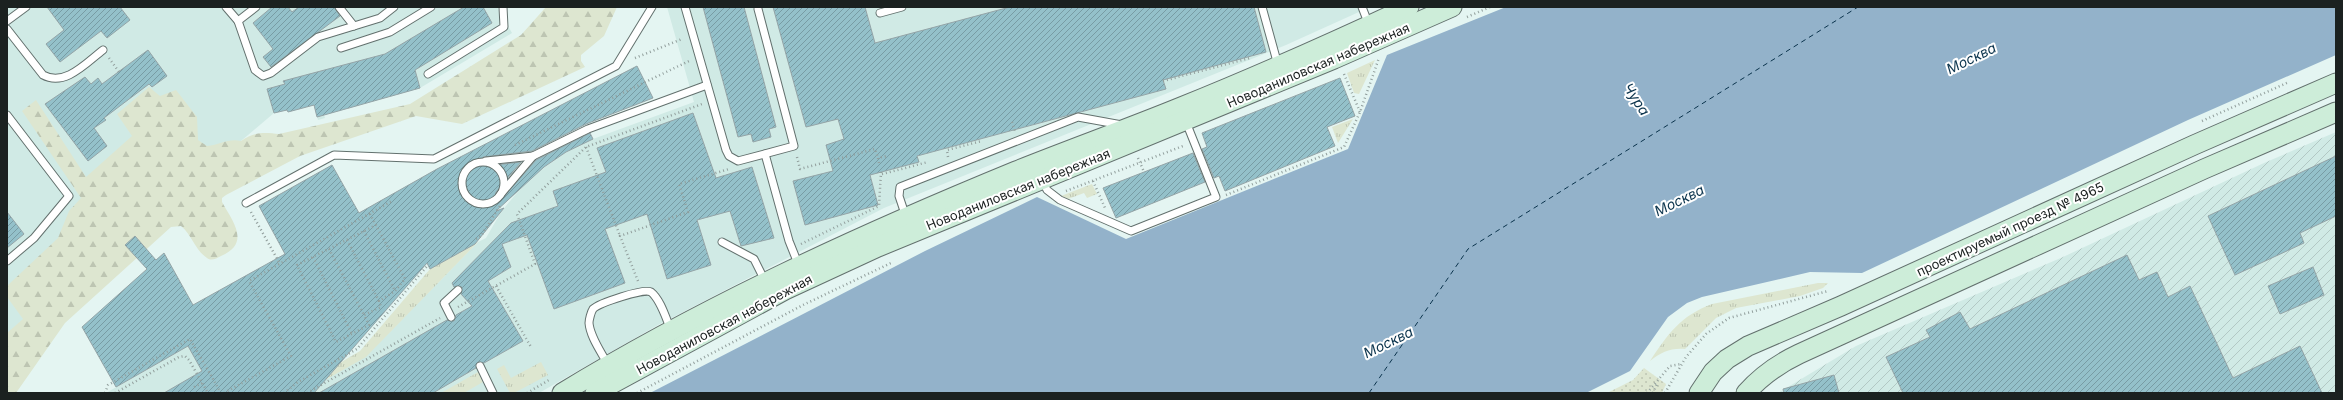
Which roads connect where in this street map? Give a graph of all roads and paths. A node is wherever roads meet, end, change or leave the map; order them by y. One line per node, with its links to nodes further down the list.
1 (26, 7): 17 (lane)
2 (226, 7): 18 (lane)
3 (256, 7): 18 (lane)
4 (339, 7): 19 (lane)
5 (394, 7): 19 (lane)
6 (431, 7): 23 (lane)
7 (503, 7): 31 (lane)
8 (652, 7): 28 (lane)
9 (685, 7): 35 (lane)
10 (902, 7): 16 (lane)
11 (1262, 7): 26 (lane)
12 (1362, 7): 20 (lane)
13 (1409, 7): 20 (main road, Новоданиловская набережная)
14 (1452, 7): 40 (main road, Новоданиловская набережная)
15 (758, 9): 47 (lane)
16 (880, 13)
17 (7, 21)
18 (238, 21): 19 (lane)
19 (354, 26)
20 (1369, 26): 26 (main road, Новоданиловская набережная)
21 (7, 29): 24 (lane)
22 (684, 38): 28 (path)
23 (341, 48)
24 (102, 50): 30 (path)
25 (1381, 52): 37 (path)
26 (1275, 59): 32 (path); 43 (main road, Новоданиловская набережная)
27 (683, 64): 49 (path)
28 (616, 66): 69 (lane)
29 (1342, 70): 37 (path)
30 (119, 72)
31 (428, 74)
32 (1163, 81)
33 (2294, 81): 42 (path)
34 (2336, 83): 117 (main road, проектируемый проезд № 4965)
35 (707, 85): 36 (lane); 52 (lane)
36 (712, 100): 48 (path); 50 (lane)
37 (1360, 112): 67 (path)
38 (2336, 112): 118 (main road, проектируемый проезд № 4965)
39 (7, 115): 81 (lane)
40 (1186, 120): 46 (lane); 63 (main road, Новоданиловская набережная)
41 (1012, 122): 44 (path)
42 (2195, 124)
43 (1130, 127): 73 (main road, Новоданиловская набережная); 73 (lane)
44 (1007, 134)
45 (985, 140): 55 (path)
46 (1194, 142): 59 (path); 71 (lane)
47 (794, 146): 50 (lane); 54 (path)
48 (586, 147): 75 (path); 86 (path)
49 (510, 148)
50 (765, 154): 84 (lane)
51 (1137, 155): 59 (path)
52 (533, 156): 57 (lane); 65 (lane)
53 (887, 156): 54 (path)
54 (878, 158): 58 (path)
55 (941, 158)
56 (934, 160): 61 (path)
57 (482, 162): 65 (lane); 65 (lane)
58 (879, 163)
59 (1140, 163): 62 (path); 64 (path)
60 (722, 170): 75 (path)
61 (881, 172)
62 (1144, 172)
63 (1042, 180): 66 (lane); 73 (main road, Новоданиловская набережная)
64 (1093, 181): 66 (path); 71 (path)
65 (500, 195)
66 (1057, 198): 71 (lane)
67 (1218, 198)
68 (392, 201): 70 (path)
69 (246, 203): 82 (path)
70 (370, 214): 72 (path); 82 (path)
71 (1112, 222)
72 (376, 225): 74 (path); 89 (path)
73 (909, 225): 84 (main road, Новоданиловская набережная)
74 (364, 231): 76 (path); 89 (path)
75 (620, 236): 90 (path)
76 (347, 240): 78 (path); 91 (path)
77 (722, 242): 85 (lane)
78 (330, 249): 79 (path); 92 (path)
79 (313, 257): 95 (path); 95 (path)
80 (898, 259): 113 (path)
81 (7, 261)
82 (280, 264): 107 (path)
83 (428, 265): 108 (path)
84 (802, 274): 85 (main road, Новоданиловская набережная); 99 (main road, Новоданиловская набережная)
85 (766, 283): 94 (main road, Новоданиловская набережная)
86 (496, 286): 93 (path); 96 (path)
87 (458, 290): 93 (lane)
88 (1832, 290): 97 (path)
89 (395, 291): 91 (path)
90 (641, 291): 94 (lane); 99 (lane)
91 (379, 301): 92 (path)
92 (364, 315): 95 (path)
93 (450, 315): 109 (path)
94 (672, 332): 99 (main road, Новоданиловская набережная)
95 (352, 334)
96 (531, 347)
97 (1681, 364): 100 (path); 116 (path)
98 (480, 366): 110 (lane)
99 (613, 373): 111 (main road, Новоданиловская набережная); 112 (main road, Новоданиловская набережная)
100 (1658, 381): 114 (path); 115 (path)
101 (202, 383): 102 (path); 104 (path); 105 (path)
102 (194, 387)
103 (105, 393): 106 (path)
104 (115, 393)
105 (208, 393)
106 (221, 393)
107 (224, 393)
108 (284, 393)
109 (307, 393)
110 (494, 393)
111 (562, 393)
112 (595, 393)
113 (637, 393)
114 (1647, 393)
115 (1653, 393)
116 (1665, 393)
117 (1699, 393)
118 (1746, 393)

